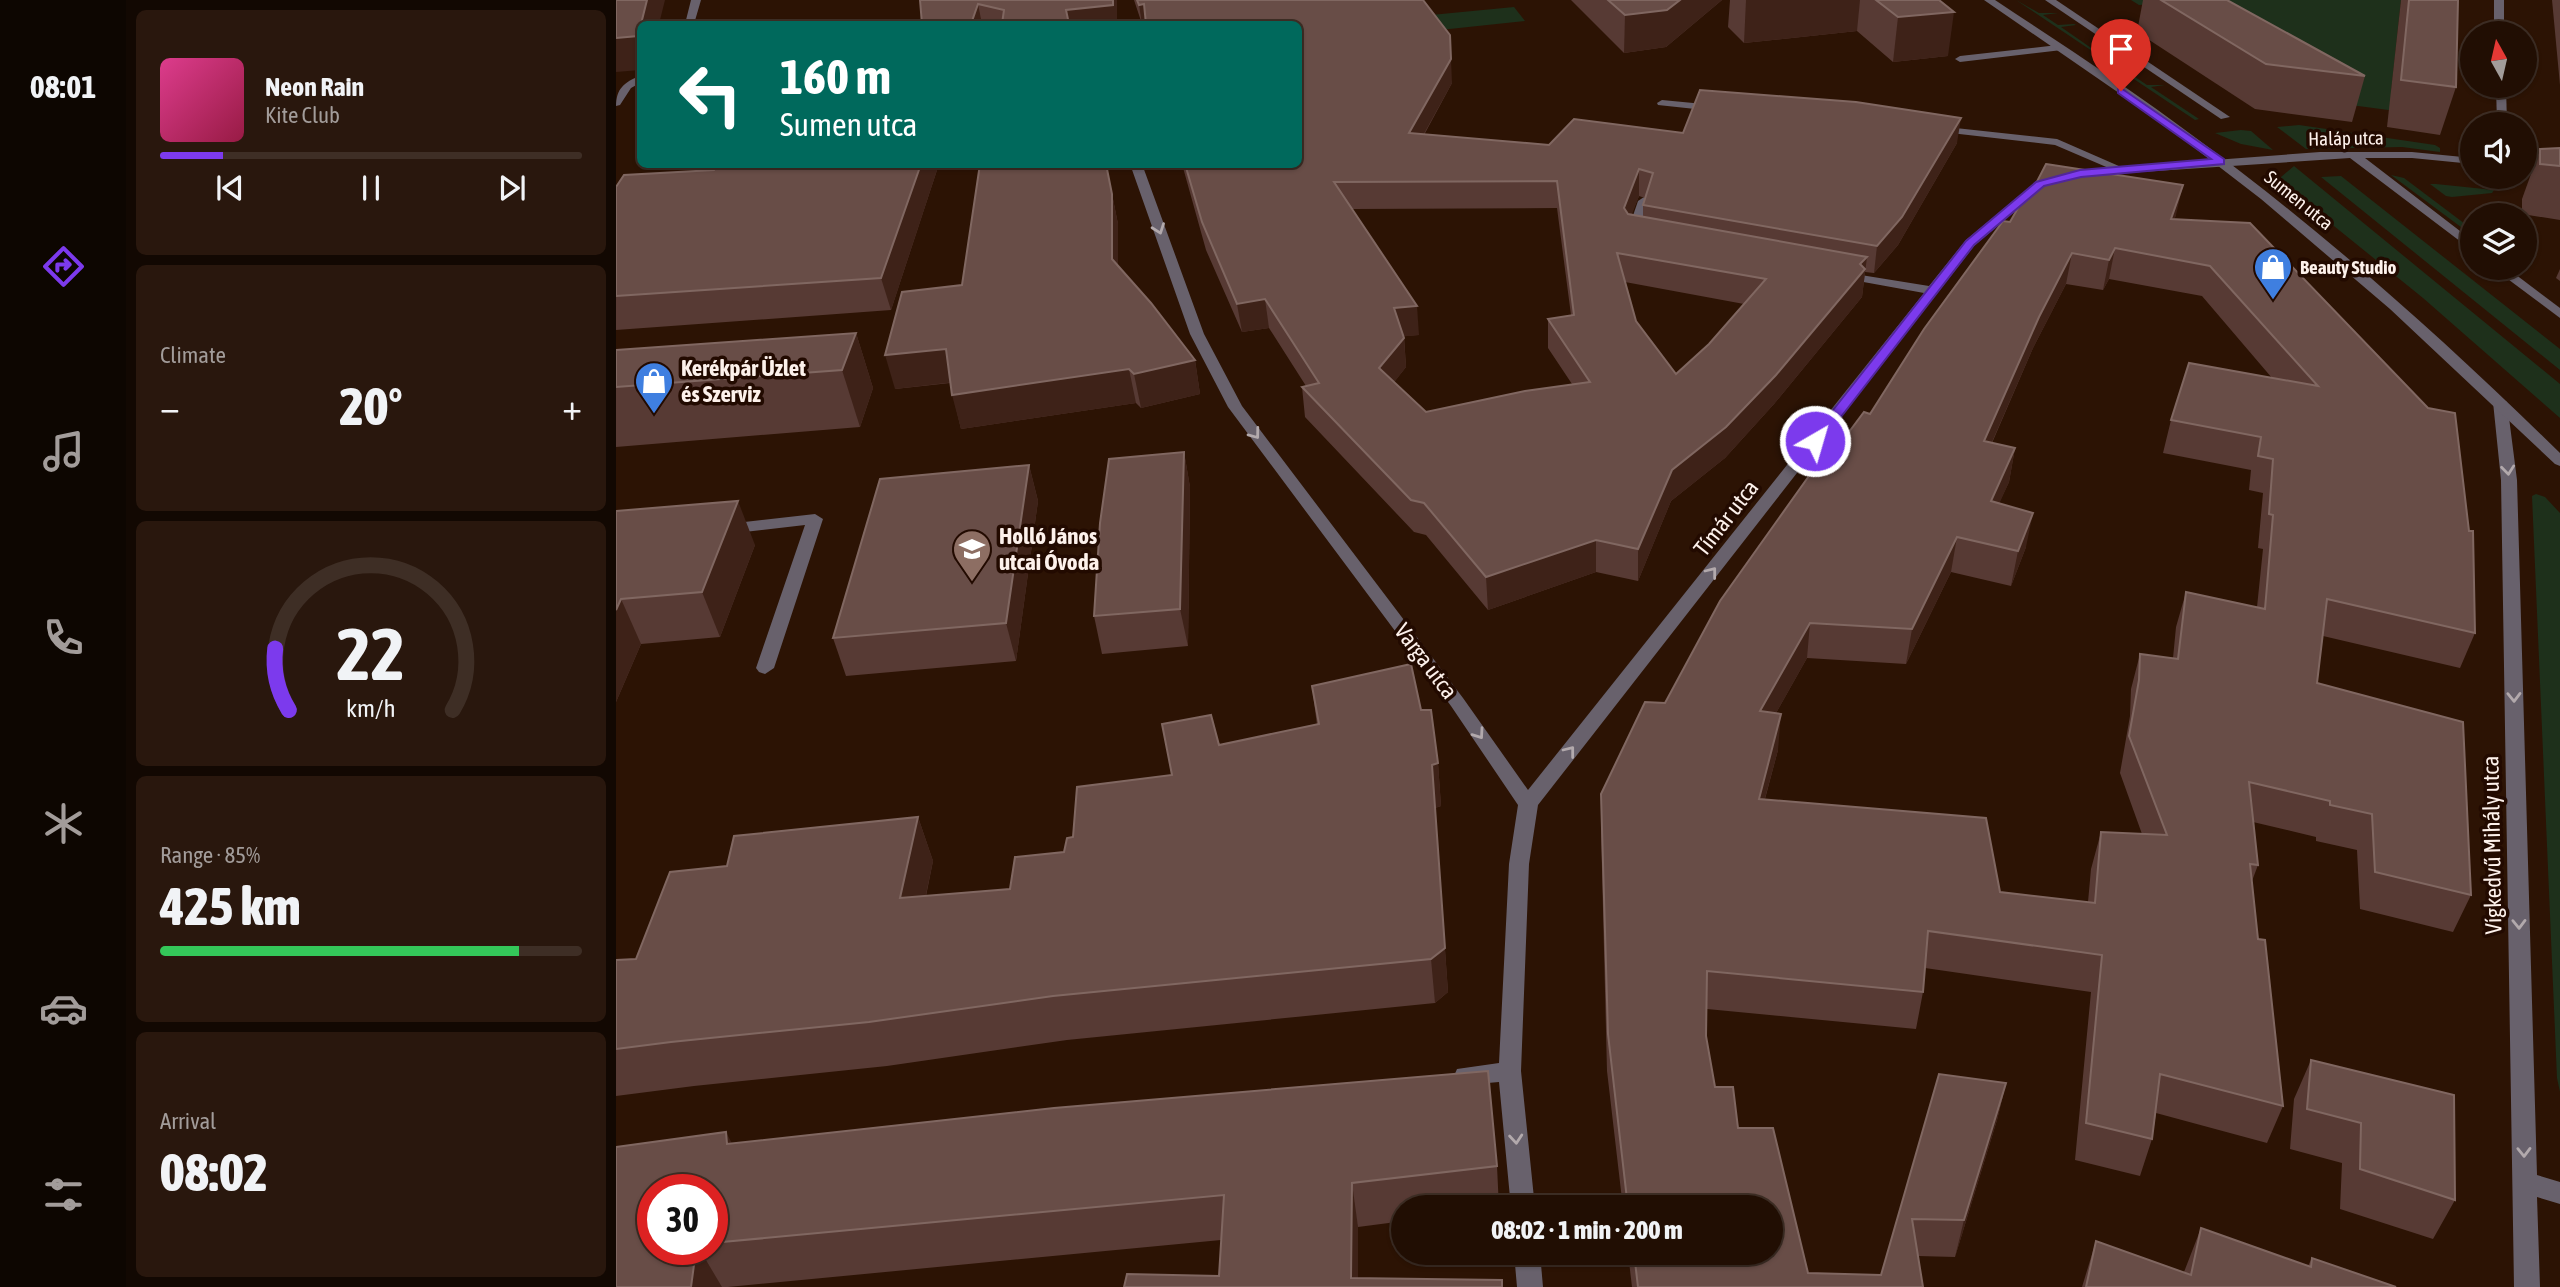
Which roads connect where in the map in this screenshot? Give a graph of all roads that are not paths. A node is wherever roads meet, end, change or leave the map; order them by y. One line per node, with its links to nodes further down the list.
1 (696, 0): 5 (street)
2 (1989, 0): 7 (street, Sumen utca)
3 (2050, 0): 15 (street)
4 (2499, 0): 6 (street)
5 (690, 21)
6 (2499, 21)
7 (2059, 48): 8 (street); 19 (street, Sumen utca)
8 (1960, 59)
9 (637, 77): 10 (street)
10 (616, 78)
11 (637, 79): 12 (street)
12 (616, 103)
13 (1662, 103): 14 (street)
14 (1731, 110)
15 (2225, 117)
16 (1923, 127): 21 (street)
17 (2353, 155): 18 (street, Haláp utca); 19 (street, Haláp utca); 25 (street)
18 (2460, 159)
19 (2221, 162): 21 (street, Tímár utca); 31 (street, Sumen utca)
20 (1137, 168): 35 (street, Varga utca, one-way to 35)
21 (2122, 170): 29 (street, Tímár utca)
22 (2537, 171): 23 (street)
23 (2560, 174)
24 (1644, 201): 26 (street)
25 (2460, 237)
26 (1646, 238)
27 (1824, 271): 29 (street)
28 (2515, 280): 30 (street)
29 (1934, 291): 35 (street, Tímár utca, one-way to 29)
30 (2560, 314)
31 (2500, 402): 32 (street, Sumen utca); 38 (street, Vígkedvű Mihály utca, one-way to 38)
32 (2560, 461)
33 (709, 531): 34 (street)
34 (765, 667)
35 (1528, 804): 36 (street)
36 (1510, 1071): 37 (street); 40 (street, one-way to 40)
37 (1441, 1078)
38 (2525, 1182): 39 (street); 43 (street, Vígkedvű Mihály utca)
39 (2560, 1193)
40 (1522, 1195)
41 (1528, 1265): 42 (street)
42 (1530, 1287)
43 (2527, 1287)

